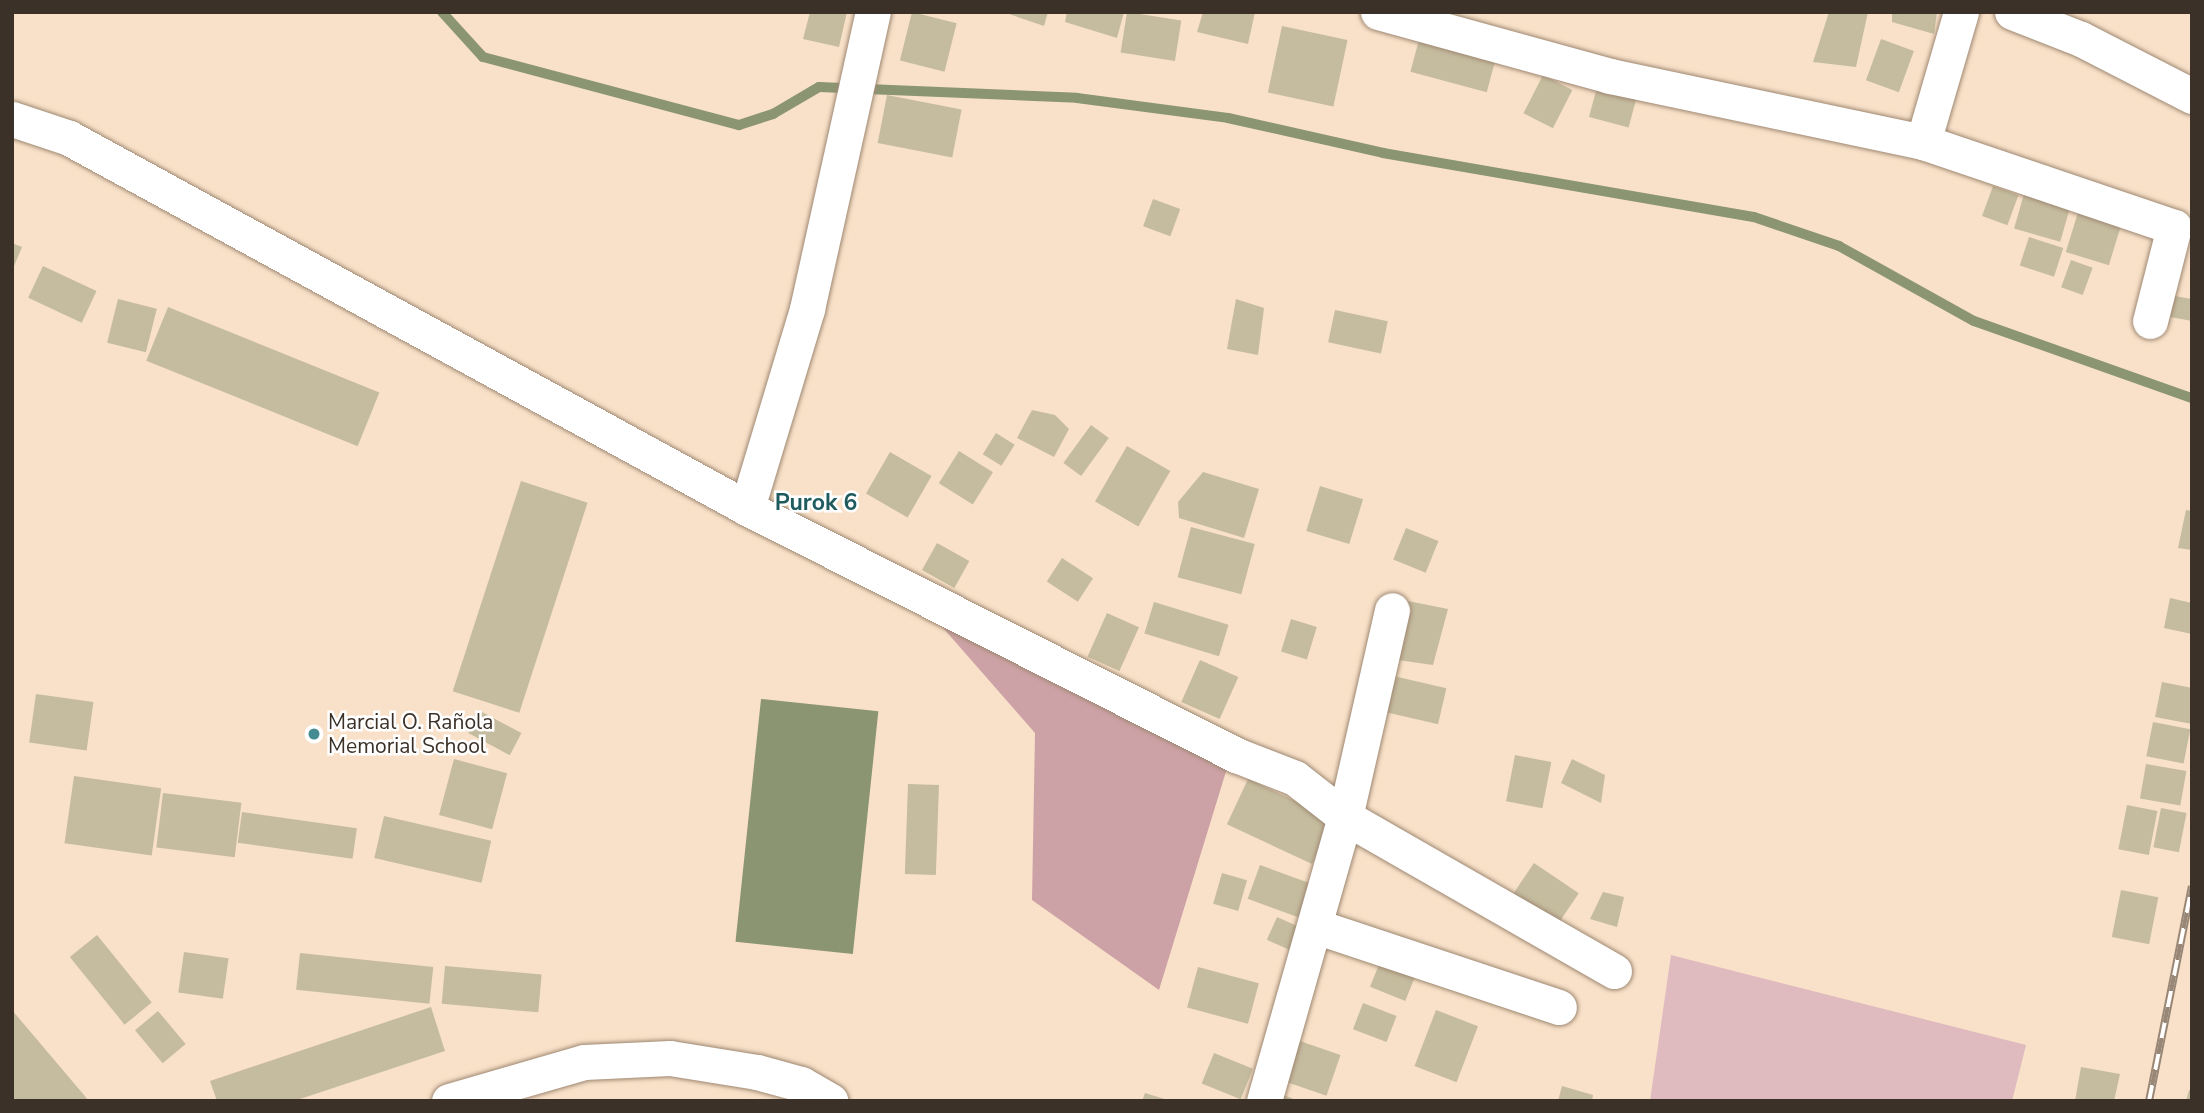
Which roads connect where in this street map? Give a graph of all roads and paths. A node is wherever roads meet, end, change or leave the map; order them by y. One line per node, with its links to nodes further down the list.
1 (873, 12): 10 (street)
2 (1378, 12): 5 (street)
3 (1961, 12): 8 (street)
4 (2012, 12): 6 (street)
5 (1424, 18): 8 (street)
6 (2192, 96)
7 (12, 119): 10 (street)
8 (1923, 142): 9 (street)
9 (2150, 321)
10 (747, 508): 12 (street)
11 (1392, 610): 12 (street)
12 (1345, 817): 13 (street); 14 (street)
13 (1315, 926): 15 (street); 18 (street)
14 (1614, 971)
15 (1559, 1007)
16 (449, 1101): 17 (street)
17 (830, 1101)
18 (1264, 1101)

